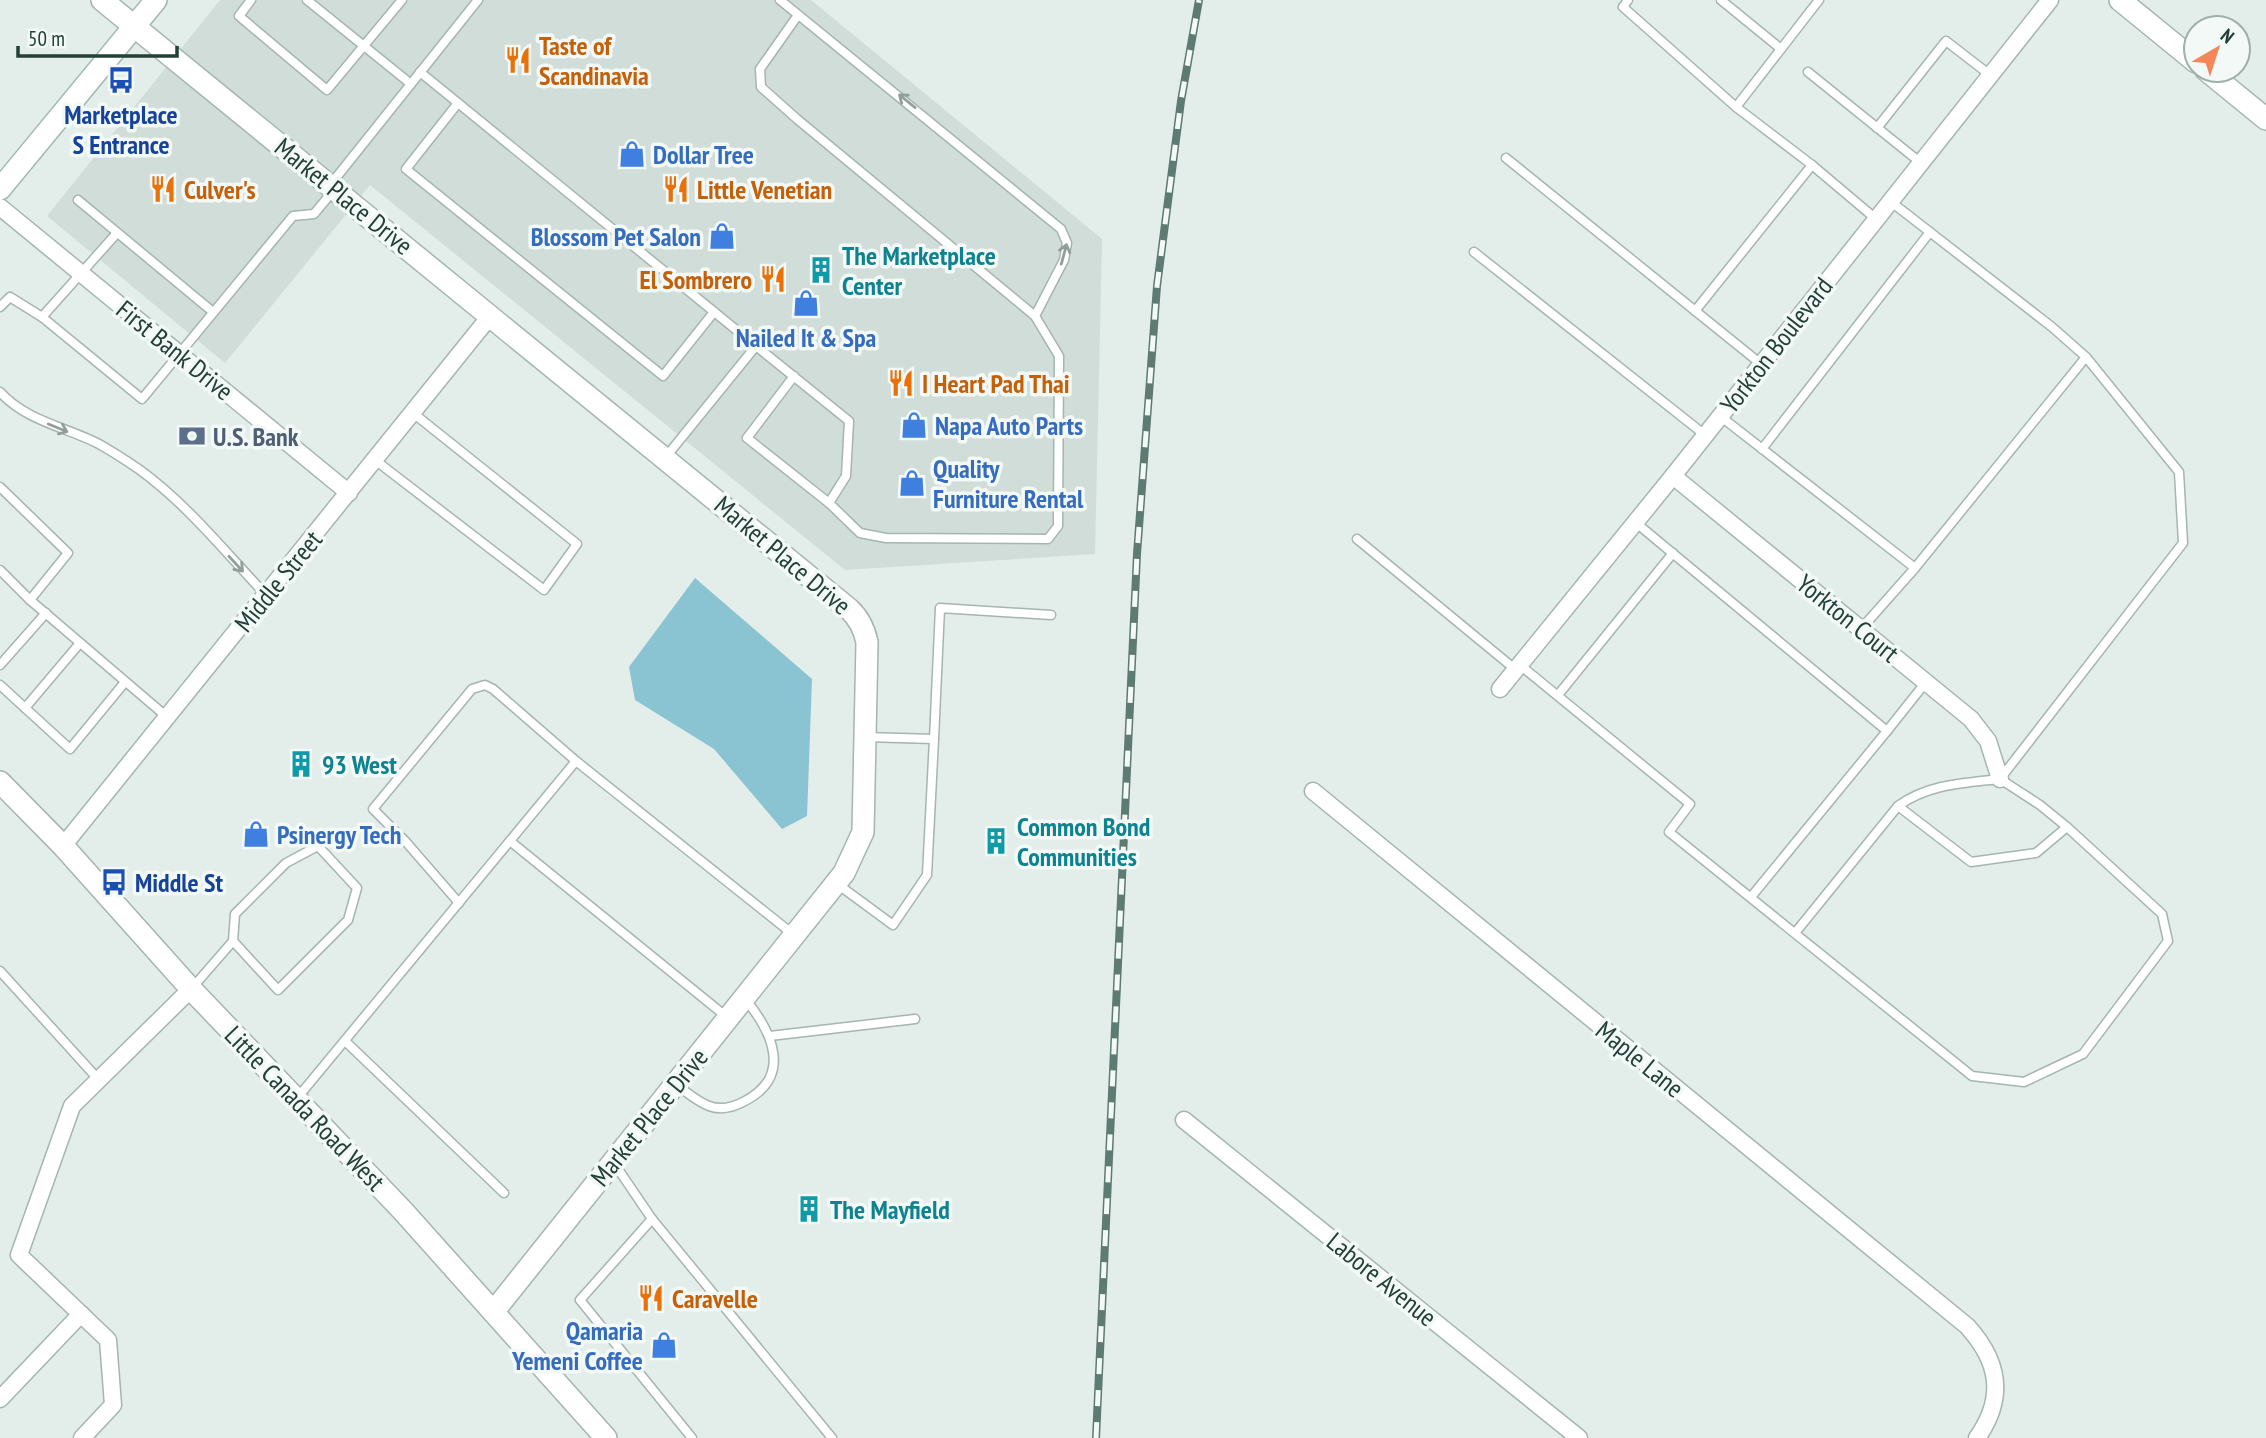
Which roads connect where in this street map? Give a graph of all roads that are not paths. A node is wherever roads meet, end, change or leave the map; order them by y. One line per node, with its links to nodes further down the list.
1 (102, 0): 14 (street, Market Place Drive)
2 (156, 0): 14 (street)
3 (251, 0): 15 (lane)
4 (307, 0): 15 (lane)
5 (402, 0): 15 (lane)
6 (478, 0): 18 (lane)
7 (780, 0): 13 (lane)
8 (1628, 0): 24 (lane)
9 (1721, 0): 16 (lane)
10 (1819, 0): 16 (lane)
11 (2049, 0): 20 (street, Yorkton Boulevard)
12 (2120, 0): 17 (street)
13 (798, 15): 45 (lane, one-way to 13); 45 (lane)
14 (135, 25): 30 (street, Market Place Drive); 31 (street)
15 (364, 46): 21 (lane)
16 (1781, 49): 24 (lane)
17 (2182, 51)
18 (420, 72): 21 (lane); 23 (lane)
19 (1808, 72): 26 (lane)
20 (1990, 75): 26 (lane); 28 (street, Yorkton Boulevard)
21 (411, 84): 30 (lane)
22 (2223, 84): 25 (street)
23 (458, 103): 43 (lane); 43 (lane)
24 (1736, 107): 29 (lane)
25 (2266, 119)
26 (1877, 128): 28 (lane)
27 (1506, 158): 41 (lane)
28 (1921, 163): 33 (street, Yorkton Boulevard)
29 (1812, 165): 35 (lane); 41 (lane)
30 (333, 187): 42 (lane); 44 (street, Market Place Drive)
31 (0, 189)
32 (78, 200): 37 (lane)
33 (1890, 201): 35 (street, Yorkton Boulevard); 36 (lane)
34 (0, 207): 39 (street, First Bank Drive)
35 (1877, 219): 50 (street, Yorkton Boulevard)
36 (1930, 232): 49 (lane); 56 (lane)
37 (117, 233): 39 (lane); 42 (lane)
38 (1474, 252): 55 (lane)
39 (82, 274): 46 (lane); 48 (street, First Bank Drive)
40 (0, 307): 46 (lane)
41 (1695, 311): 50 (lane)
42 (214, 312): 48 (lane)
43 (714, 312): 47 (lane)
44 (491, 315): 53 (street, Middle Street); 57 (street, Market Place Drive)
45 (1035, 316): 62 (lane)
46 (42, 317): 48 (lane)
47 (755, 346): 51 (lane); 57 (lane)
48 (179, 354): 61 (street, First Bank Drive)
49 (2086, 357): 66 (lane); 87 (lane)
50 (1761, 365): 54 (street, Yorkton Boulevard)
51 (794, 376): 62 (lane); 62 (lane)
52 (0, 392): 68 (lane, one-way to 68)
53 (413, 413): 58 (street, Middle Street); 58 (lane)
54 (1720, 416): 55 (street, Yorkton Boulevard); 56 (lane)
55 (1705, 435): 59 (street, Yorkton Boulevard)
56 (1762, 449): 66 (lane)
57 (665, 457): 84 (street, Market Place Drive)
58 (375, 460): 61 (street, Middle Street)
59 (1673, 476): 63 (street, Yorkton Boulevard); 72 (street, Yorkton Court)
60 (0, 487): 69 (lane)
61 (349, 492): 68 (street, Middle Street)
62 (829, 503)
63 (1635, 522): 65 (lane); 75 (street, Yorkton Boulevard)
64 (1357, 539): 75 (lane)
65 (1673, 553): 80 (lane); 83 (lane)
66 (1915, 569): 72 (lane)
67 (0, 570): 69 (lane)
68 (266, 595): 82 (street, Middle Street)
69 (30, 600): 70 (lane)
70 (46, 614): 73 (lane); 74 (lane)
71 (1051, 615): 85 (lane)
72 (1861, 629): 77 (street, Yorkton Court)
73 (80, 643): 76 (lane); 81 (lane)
74 (0, 665)
75 (1518, 667): 79 (street, Yorkton Boulevard); 80 (lane)
76 (125, 682): 81 (lane); 82 (lane)
77 (1926, 682): 83 (lane); 87 (street, Yorkton Court)
78 (0, 685): 81 (lane)
79 (1500, 689)
80 (1558, 695): 95 (lane)
81 (25, 708)
82 (167, 717): 93 (street, Middle Street)
83 (1887, 731): 95 (lane)
84 (865, 737): 85 (lane); 94 (street, Market Place Drive)
85 (934, 739): 94 (lane)
86 (576, 761): 92 (lane); 96 (lane); 98 (lane)
87 (2000, 779): 90 (lane); 91 (lane)
88 (0, 782): 93 (street, Little Canada Road West)
89 (1313, 791): 123 (street, Maple Lane)
90 (1898, 806): 91 (lane); 97 (lane)
91 (2067, 827): 97 (lane)
92 (510, 841): 96 (lane); 104 (lane)
93 (63, 846): 102 (street, Little Canada Road West)
94 (836, 883): 98 (street, Market Place Drive)
95 (1751, 897): 97 (lane)
96 (459, 903): 107 (lane)
97 (1795, 933)
98 (795, 935): 103 (street, Market Place Drive)
99 (233, 941): 99 (lane); 102 (lane)
100 (0, 971): 101 (lane)
101 (3, 981): 108 (lane)
102 (191, 989): 108 (street); 110 (street, Little Canada Road West)
103 (744, 998): 104 (street, Market Place Drive); 106 (lane)
104 (728, 1018): 109 (street, Market Place Drive)
105 (915, 1018): 106 (lane)
106 (770, 1036): 109 (lane)
107 (345, 1041): 110 (lane); 113 (lane)
108 (98, 1079): 116 (street)
109 (675, 1085): 112 (street, Market Place Drive)
110 (296, 1100): 115 (street, Little Canada Road West)
111 (1184, 1120): 122 (street, Labore Avenue)
112 (614, 1161): 114 (lane); 115 (street, Market Place Drive)
113 (504, 1193)
114 (652, 1219): 120 (lane); 121 (lane)
115 (494, 1311): 119 (street, Little Canada Road West)
116 (81, 1314): 117 (street); 118 (street)
117 (0, 1399)
118 (82, 1438)
119 (606, 1438)
120 (692, 1438)
121 (832, 1438)
122 (1579, 1438)
123 (1977, 1438)

